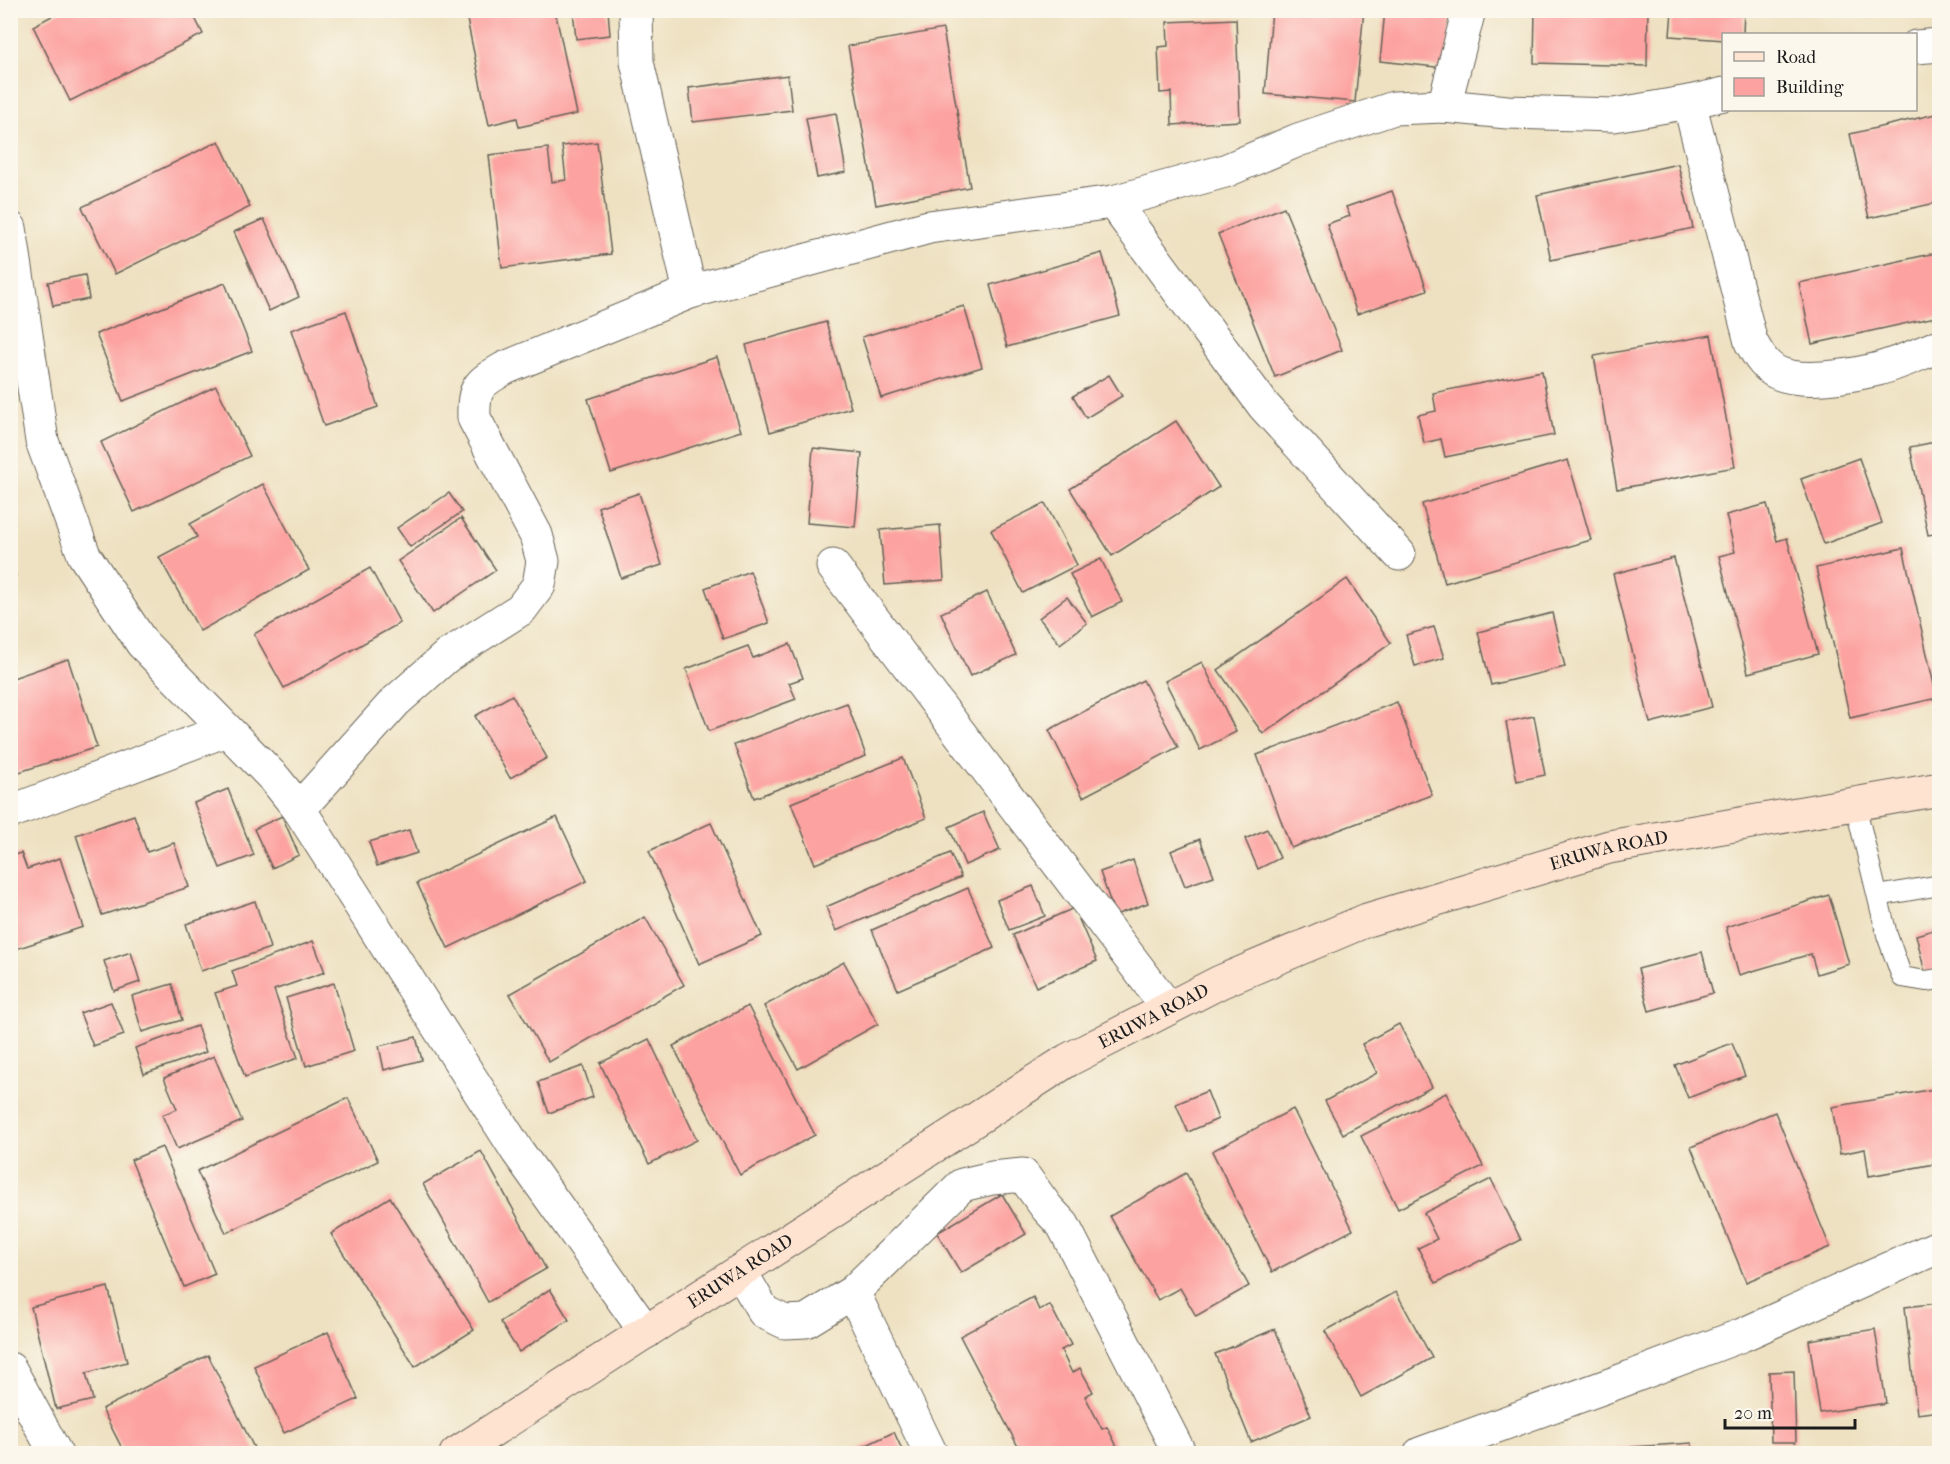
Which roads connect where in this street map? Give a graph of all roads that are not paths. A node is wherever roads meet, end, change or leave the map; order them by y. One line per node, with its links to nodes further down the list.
1 (636, 10): 10 (street)
2 (1469, 10): 7 (street)
3 (1940, 45): 4 (street)
4 (1917, 47)
5 (1722, 94): 6 (street)
6 (1689, 102): 7 (street); 11 (street)
7 (1444, 106): 8 (street)
8 (1113, 202): 10 (street); 12 (street)
9 (10, 228): 14 (street)
10 (690, 292): 17 (street)
11 (1940, 346)
12 (1399, 554)
13 (833, 566): 22 (street)
14 (226, 730): 17 (street); 18 (street)
15 (1940, 789): 16 (main road, ERUWA ROAD)
16 (1855, 804): 20 (lane); 22 (main road, ERUWA ROAD)
17 (299, 809): 26 (street)
18 (10, 812)
19 (1940, 885): 20 (lane)
20 (1878, 896): 21 (lane)
21 (1940, 979)
22 (1168, 1008): 24 (main road, ERUWA ROAD)
23 (1940, 1246): 28 (street)
24 (740, 1271): 25 (street); 26 (main road, ERUWA ROAD)
25 (853, 1292): 31 (street); 32 (street)
26 (646, 1332): 30 (main road, ERUWA ROAD)
27 (10, 1369): 29 (street)
28 (1461, 1446): 33 (street)
29 (56, 1454)
30 (456, 1454)
31 (931, 1454)
32 (1180, 1454)
33 (1420, 1454)

